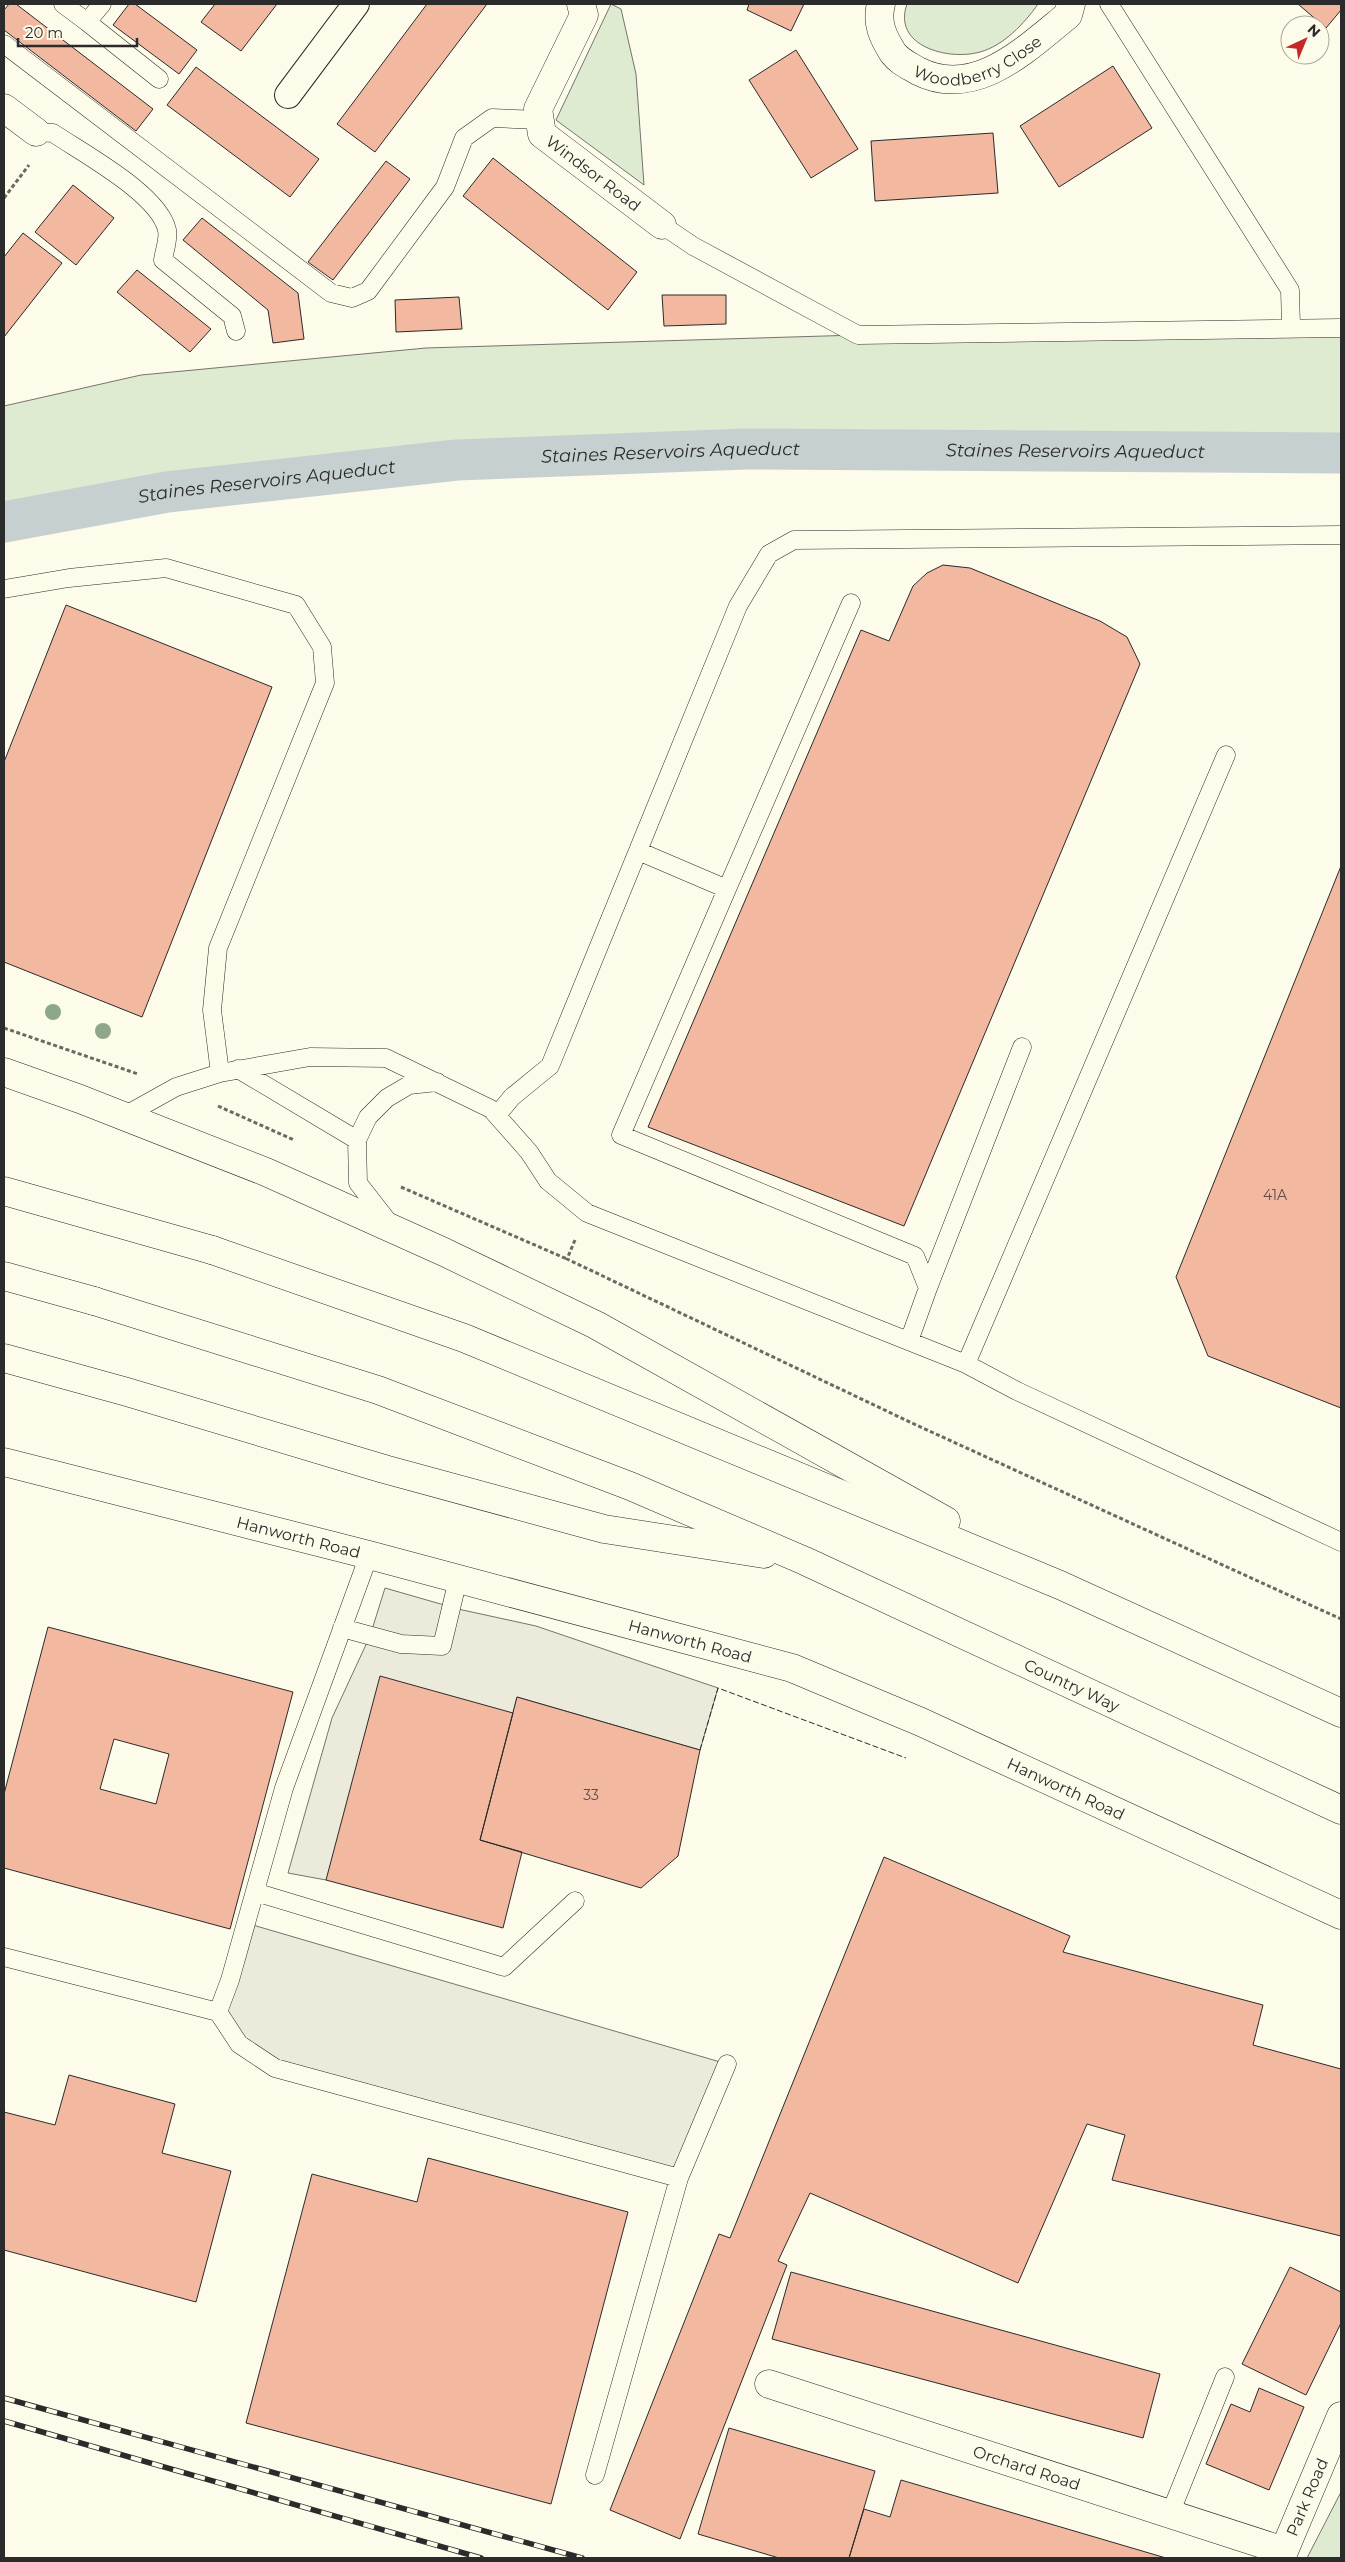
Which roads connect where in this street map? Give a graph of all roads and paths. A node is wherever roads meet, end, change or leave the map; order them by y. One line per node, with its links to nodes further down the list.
1 (63, 4): 8 (lane)
2 (102, 4): 8 (lane)
3 (356, 4): 11 (street)
4 (881, 4): 5 (main road, Woodberry Close)
5 (1071, 4)
6 (1109, 4): 16 (lane)
7 (588, 7): 13 (main road, Windsor Road)
8 (87, 22): 10 (lane)
9 (4, 44): 13 (lane)
10 (159, 79)
11 (288, 95)
12 (4, 108): 14 (main road)
13 (540, 120): 15 (main road, Windsor Road)
14 (36, 132): 18 (lane)
15 (662, 225): 16 (lane)
16 (1291, 327): 17 (lane)
17 (1341, 328)
18 (236, 331)
19 (1341, 535): 23 (lane)
20 (4, 589): 29 (lane)
21 (851, 603): 24 (lane)
22 (1226, 755): 45 (lane)
23 (638, 851): 24 (lane); 32 (lane)
24 (727, 889): 42 (lane)
25 (4, 1028): 31 (path)
26 (1022, 1047): 42 (lane)
27 (238, 1070): 29 (lane); 30 (lane); 34 (lane)
28 (4, 1072): 33 (main road)
29 (220, 1073): 31 (lane)
30 (438, 1082): 32 (lane); 34 (lane)
31 (176, 1087): 33 (lane); 35 (path)
32 (498, 1114): 38 (lane)
33 (124, 1116): 39 (main road)
34 (357, 1140): 36 (lane)
35 (303, 1144)
36 (358, 1168): 39 (lane); 40 (path)
37 (4, 1191): 51 (main road)
38 (587, 1213): 40 (path); 43 (lane)
39 (395, 1230): 51 (main road)
40 (567, 1260): 52 (path)
41 (4, 1276): 49 (main road)
42 (928, 1288): 43 (lane)
43 (909, 1341): 45 (lane)
44 (4, 1358): 49 (main road)
45 (966, 1364): 47 (lane)
46 (4, 1462): 48 (main road, Hanworth Road)
47 (1341, 1542)
48 (369, 1555): 50 (main road, Hanworth Road); 53 (lane)
49 (805, 1560): 55 (main road, Country Way)
50 (458, 1579): 53 (lane); 58 (main road, Hanworth Road)
51 (1060, 1585): 54 (main road)
52 (1341, 1619)
53 (342, 1628): 56 (lane)
54 (1341, 1713)
55 (1341, 1810)
56 (255, 1892): 57 (lane); 60 (lane)
57 (575, 1901)
58 (1341, 1915)
59 (4, 1956): 60 (lane)
60 (218, 2012): 62 (lane)
61 (727, 2064): 62 (lane)
62 (679, 2178): 66 (lane)
63 (1225, 2377): 67 (lane)
64 (769, 2384): 67 (main road, Orchard Road)
65 (1341, 2416): 68 (main road, Park Road)
66 (595, 2475)
67 (1170, 2514): 68 (main road, Orchard Road)
68 (1283, 2555)

